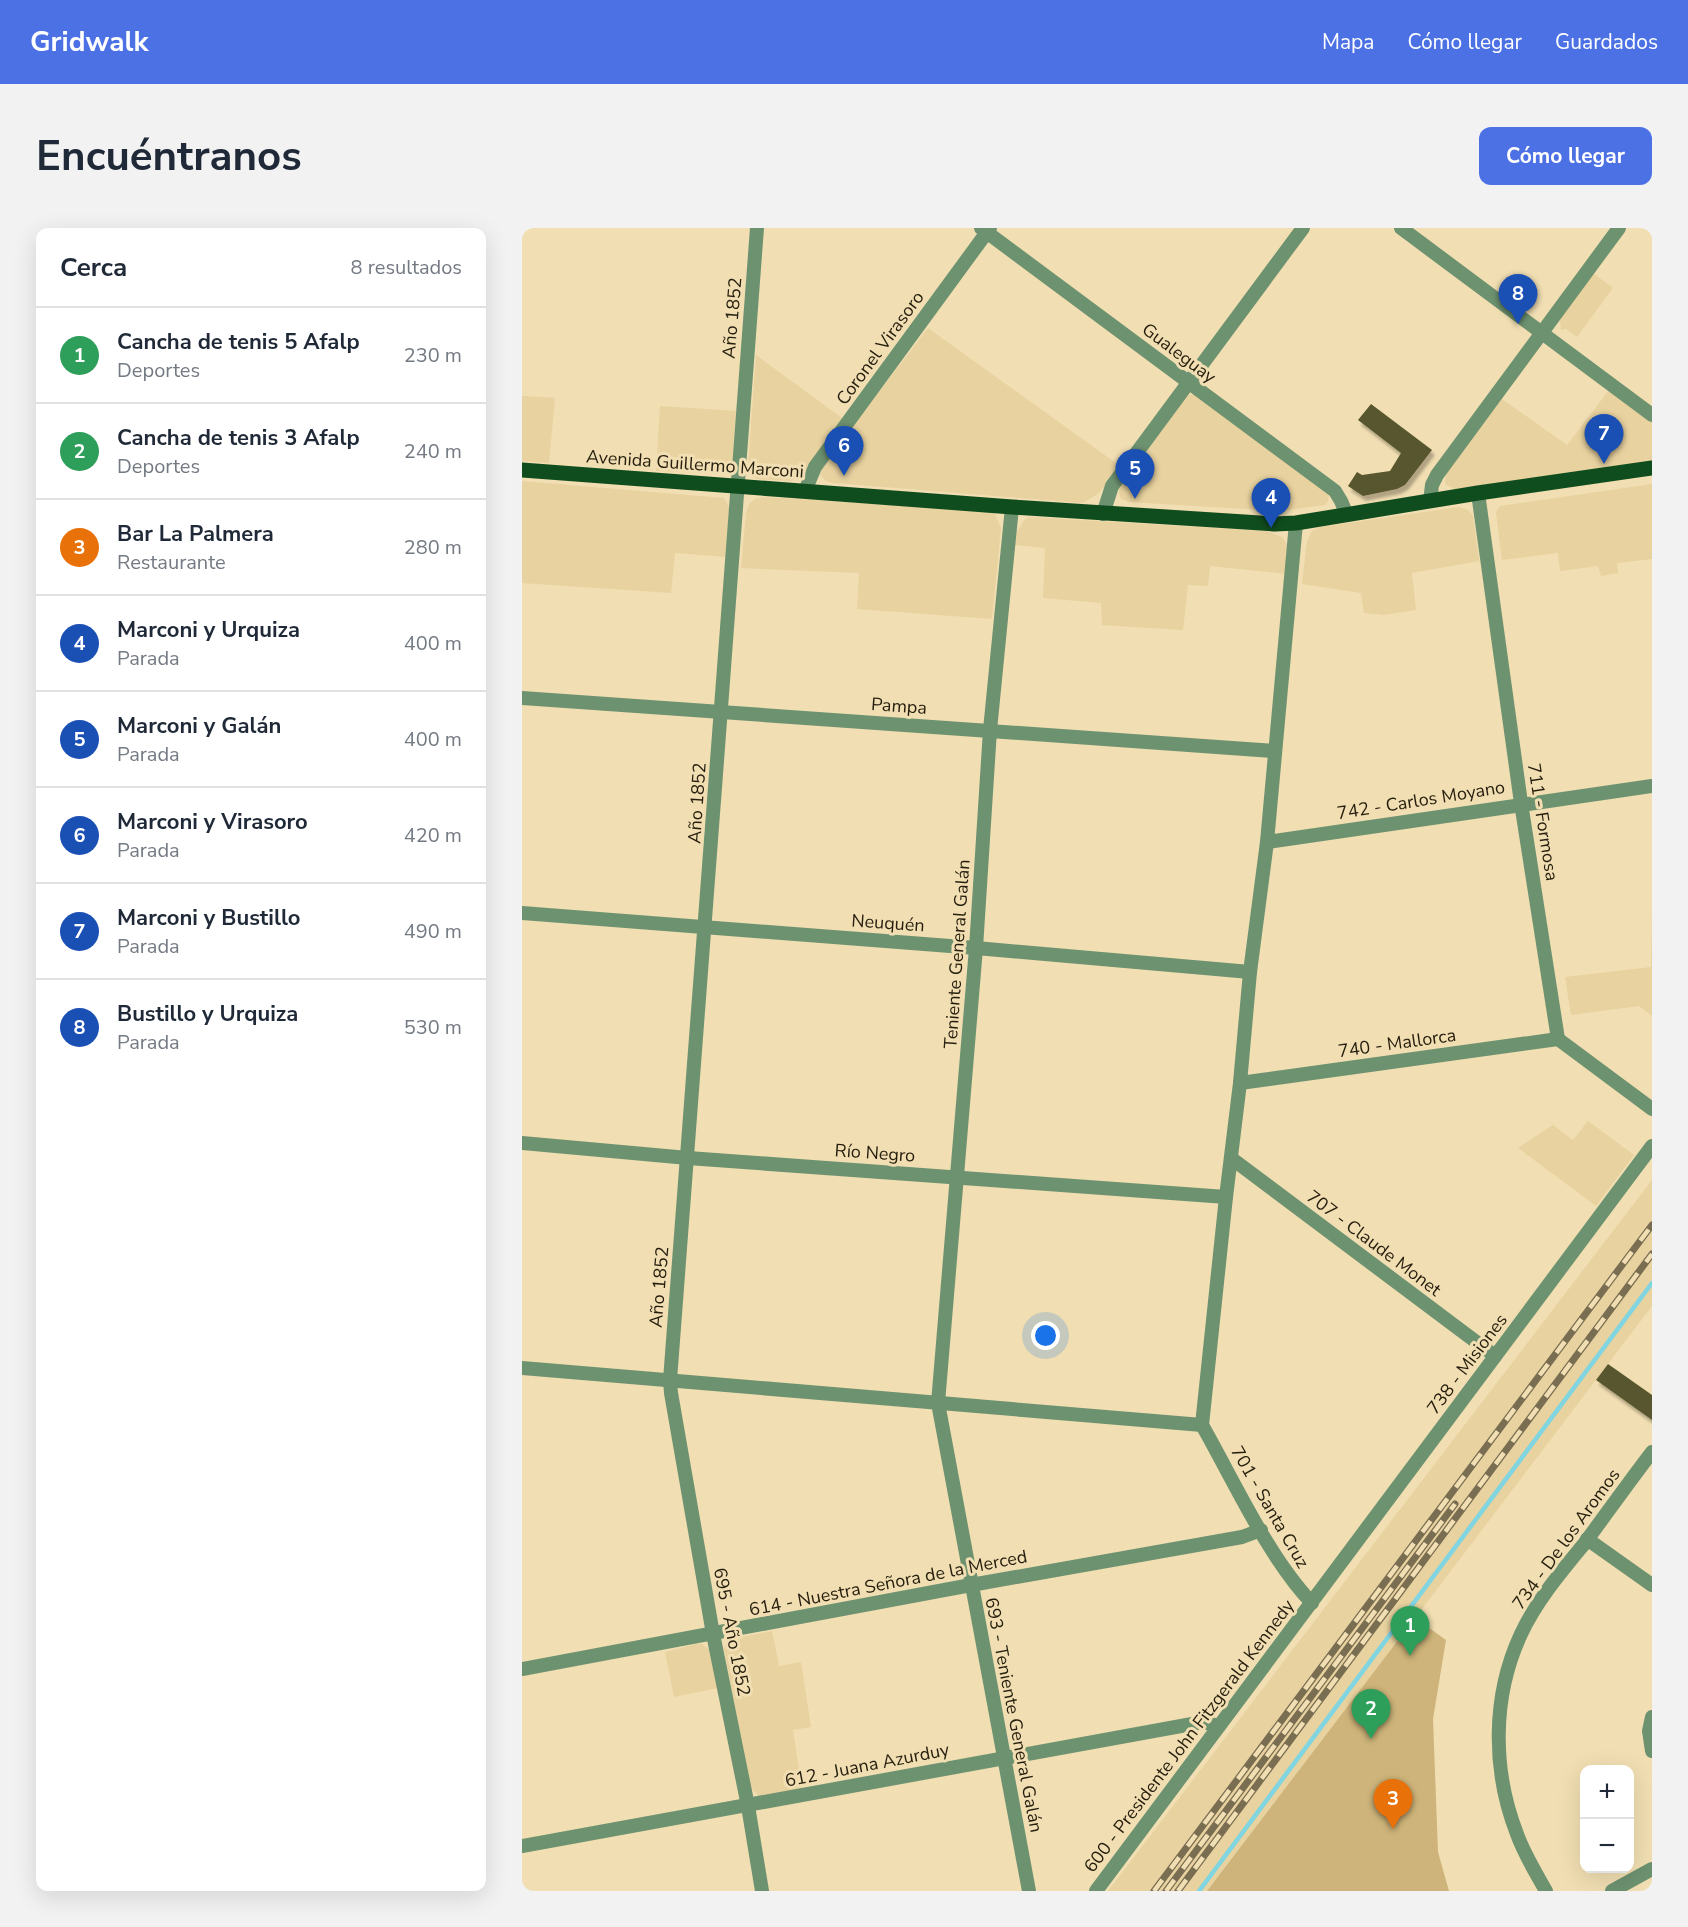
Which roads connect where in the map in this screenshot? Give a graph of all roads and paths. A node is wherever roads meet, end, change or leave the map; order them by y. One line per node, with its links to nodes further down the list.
1 (758, 228): 11 (street, Año 1852)
2 (1303, 228): 7 (street)
3 (1401, 228): 6 (street)
4 (1619, 228): 6 (street)
5 (986, 229): 7 (street, Gualeguay); 12 (street, Coronel Virasoro)
6 (1542, 333): 8 (street); 14 (street)
7 (1188, 383): 16 (street); 17 (street, Gualeguay)
8 (1652, 415)
9 (1652, 468): 13 (main road, Avenida Guillermo Marconi)
10 (522, 470): 11 (main road, Avenida Guillermo Marconi)
11 (737, 486): 12 (main road, Avenida Guillermo Marconi); 20 (street, Año 1852)
12 (805, 491): 15 (main road, Avenida Guillermo Marconi)
13 (1478, 493): 14 (main road, Avenida Guillermo Marconi); 24 (street, 711 - Formosa)
14 (1430, 501): 17 (main road, Avenida Guillermo Marconi)
15 (1012, 507): 16 (main road, Avenida Guillermo Marconi); 21 (street, Teniente General Galán)
16 (1103, 514): 18 (main road, Avenida Guillermo Marconi)
17 (1347, 515): 18 (main road, Avenida Guillermo Marconi)
18 (1296, 523): 22 (street)
19 (522, 699): 20 (street, Pampa)
20 (721, 713): 21 (street, Pampa); 27 (street, Año 1852)
21 (990, 730): 22 (street, Pampa); 28 (street, Teniente General Galán)
22 (1275, 751): 25 (street)
23 (1652, 786): 24 (street, 742 - Carlos Moyano)
24 (1521, 803): 25 (street, 742 - Carlos Moyano); 30 (street, 711 - Formosa)
25 (1267, 842): 29 (street)
26 (522, 913): 27 (street, Neuquén)
27 (706, 928): 28 (street, Neuquén); 35 (street, Año 1852)
28 (976, 948): 29 (street, Neuquén); 37 (street, Teniente General Galán)
29 (1250, 972): 31 (street)
30 (1558, 1039): 31 (street, 740 - Mallorca); 32 (street)
31 (1240, 1083): 36 (street)
32 (1652, 1109)
33 (522, 1143): 35 (street, Río Negro)
34 (1652, 1146): 39 (street, 738 - Misiones)
35 (688, 1158): 37 (street, Río Negro); 41 (street, Año 1852)
36 (1231, 1158): 38 (street); 39 (street, 707 - Claude Monet)
37 (958, 1177): 38 (street, Río Negro); 42 (street, Teniente General Galán)
38 (1226, 1197): 43 (street)
39 (1495, 1356): 49 (street, 738 - Misiones)
40 (522, 1368): 41 (street)
41 (670, 1380): 42 (street); 50 (street, 695 - Año 1852)
42 (938, 1403): 43 (street); 47 (street, 693 - Teniente General Galán)
43 (1202, 1425): 45 (street, 701 - Santa Cruz)
44 (1652, 1452): 46 (street, 734 - De los Aromos)
45 (1261, 1530): 47 (street, 614 - Nuestra Señora de la Merced); 49 (street, 701 - Santa Cruz)
46 (1587, 1539): 48 (street); 63 (street, 734 - De los Aromos)
47 (971, 1585): 50 (street, 614 - Nuestra Señora de la Merced); 55 (street, 693 - Teniente General Galán)
48 (1652, 1586)
49 (1312, 1603): 52 (street, 600 - Presidente John Fitzgerald Kennedy)
50 (713, 1634): 51 (street, 614 - Nuestra Señora de la Merced); 56 (street, 695 - Año 1852)
51 (522, 1669)
52 (1220, 1726): 55 (street, 612 - Juana Azurduy); 62 (street, 600 - Presidente John Fitzgerald Kennedy)
53 (1651, 1726): 54 (street)
54 (1652, 1751)
55 (1003, 1758): 56 (street, 612 - Juana Azurduy); 61 (street, 693 - Teniente General Galán)
56 (748, 1806): 57 (street, 612 - Juana Azurduy); 60 (street, 695 - Año 1852)
57 (522, 1846)
58 (1652, 1869): 59 (street)
59 (1616, 1890)
60 (762, 1891)
61 (1029, 1891)
62 (1096, 1891)
63 (1546, 1891)

